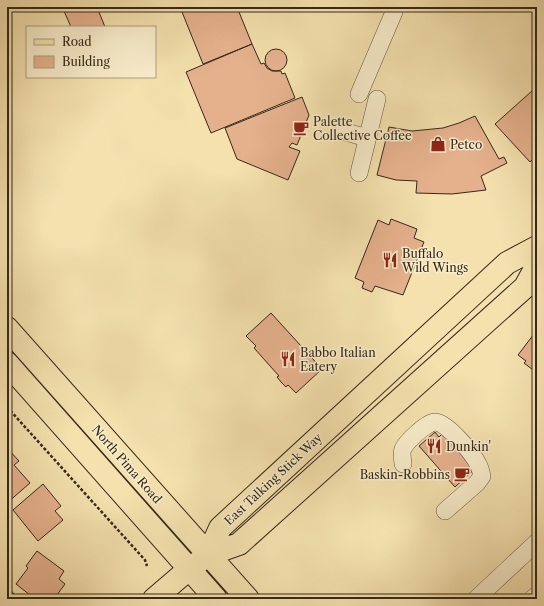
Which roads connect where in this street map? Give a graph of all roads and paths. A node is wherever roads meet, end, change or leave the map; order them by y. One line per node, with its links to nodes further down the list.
1 (394, 12): 2 (lane)
2 (359, 94)
3 (377, 99): 5 (lane)
4 (343, 131): 5 (lane)
5 (367, 138): 6 (lane)
6 (359, 173)
7 (537, 247): 9 (main road, East Talking Stick Way)
8 (537, 265): 12 (main road, East Talking Stick Way)
9 (491, 278): 12 (main road); 17 (main road, East Talking Stick Way)
10 (9, 334): 17 (main road, North Pima Road)
11 (7, 363): 19 (main road, North Pima Road)
12 (428, 374): 17 (main road, East Talking Stick Way)
13 (7, 407): 18 (path)
14 (403, 464): 15 (lane)
15 (445, 511)
16 (537, 542): 24 (lane)
17 (208, 555): 19 (main road); 23 (main road, North Pima Road)
18 (147, 566)
19 (189, 569): 21 (main road); 22 (main road, North Pima Road)
20 (537, 595): 25 (lane)
21 (154, 599)
22 (216, 599)
23 (248, 599)
24 (476, 599)
25 (532, 599)

